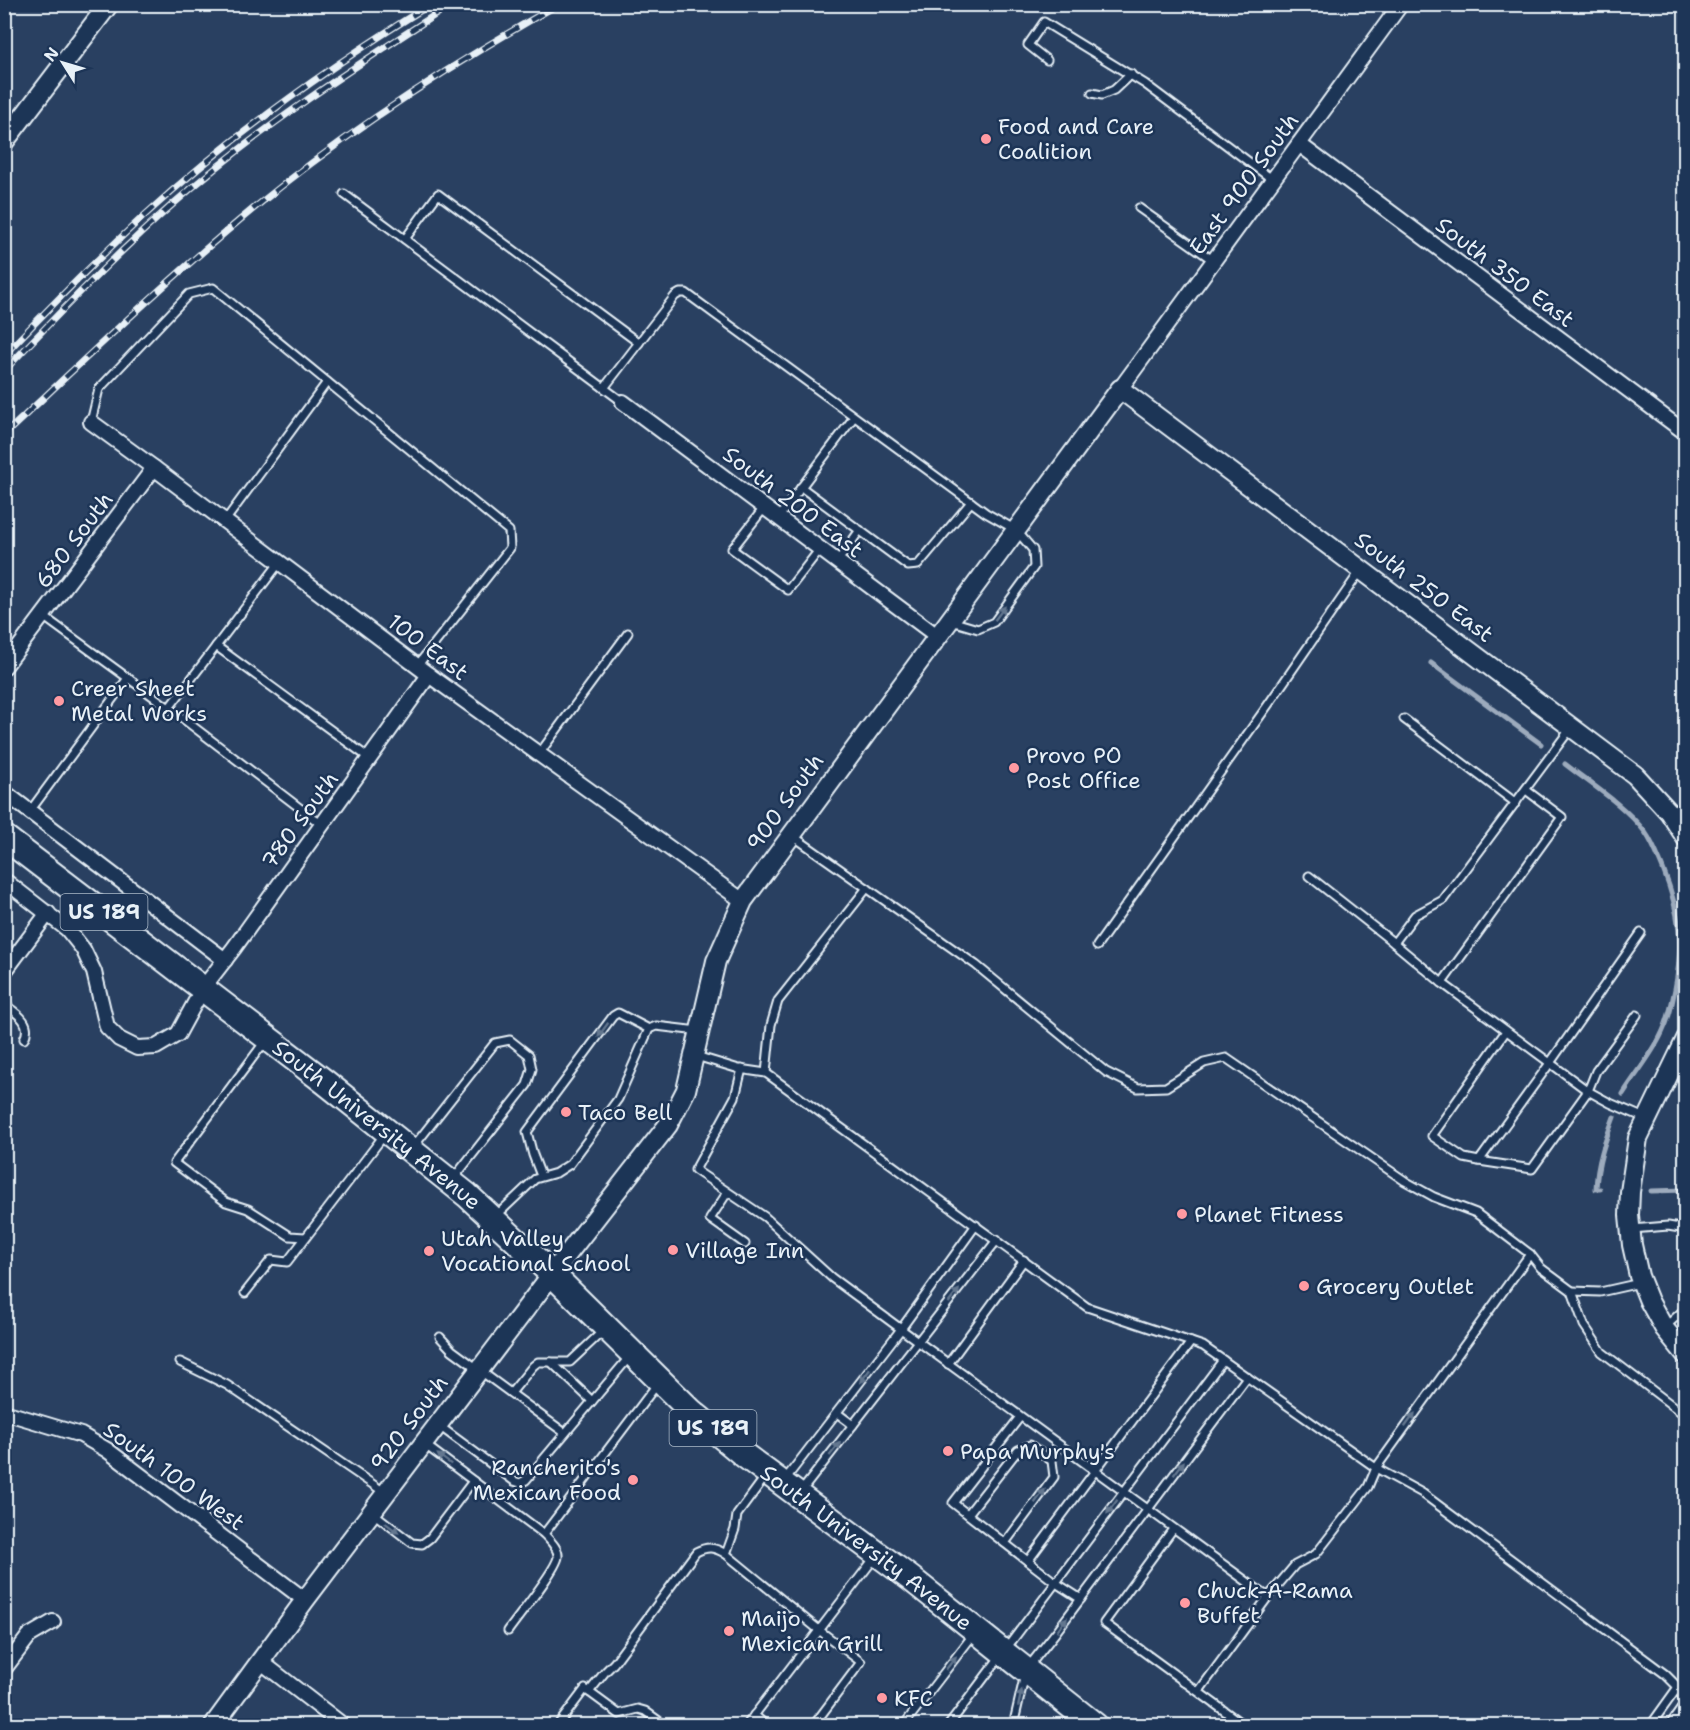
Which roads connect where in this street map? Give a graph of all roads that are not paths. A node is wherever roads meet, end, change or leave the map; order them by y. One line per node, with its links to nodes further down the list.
1 (109, 4): 6 (street)
2 (1401, 4): 7 (street, East 900 South)
3 (1047, 60): 4 (lane)
4 (1131, 75): 5 (lane); 8 (lane)
5 (1092, 93)
6 (4, 142)
7 (1299, 144): 8 (street, East 900 South); 20 (street, South 350 East)
8 (1273, 180): 12 (street, East 900 South)
9 (345, 195): 11 (lane)
10 (1139, 208): 12 (lane)
11 (405, 239): 13 (lane); 15 (lane)
12 (1214, 261): 16 (street, East 900 South)
13 (639, 343): 15 (lane); 18 (lane)
14 (327, 382): 19 (lane); 26 (lane); 38 (lane)
15 (604, 388): 17 (lane)
16 (1120, 389): 28 (street, 900 South); 32 (street, South 250 East)
17 (623, 402): 24 (street, South 200 East)
18 (854, 417): 22 (lane); 23 (lane)
19 (91, 422): 21 (street, 100 East)
20 (1686, 433)
21 (154, 468): 26 (street, 100 East); 33 (street, 680 South)
22 (801, 488): 25 (lane); 27 (lane)
23 (971, 502): 27 (lane); 28 (lane)
24 (764, 508): 25 (street, South 200 East); 29 (lane)
25 (778, 518): 29 (street, South 200 East)
26 (225, 521): 30 (street, 100 East)
27 (860, 530): 31 (lane)
28 (1016, 530): 34 (street, 900 South); 34 (lane, one-way to 28)
29 (820, 549): 31 (street, South 200 East)
30 (280, 562): 37 (lane); 38 (street, 100 East)
31 (837, 562): 36 (street, South 200 East)
32 (1361, 570): 44 (street, South 250 East); 62 (lane)
33 (43, 616): 39 (street, 680 South); 41 (lane)
34 (949, 620): 36 (street, 900 South)
35 (628, 633): 45 (lane)
36 (937, 636): 53 (street, 900 South)
37 (216, 646): 42 (lane); 46 (lane)
38 (417, 666): 40 (street, 100 East)
39 (4, 667)
40 (429, 675): 45 (street, 100 East); 46 (street, 780 South)
41 (128, 678): 42 (lane); 50 (lane)
42 (169, 708): 51 (lane)
43 (1404, 719): 49 (lane)
44 (1571, 728): 47 (lane); 52 (street, South 250 East)
45 (539, 754): 58 (street, 100 East)
46 (369, 758): 51 (street, 780 South)
47 (1526, 789): 49 (lane); 65 (lane)
48 (4, 792): 50 (street)
49 (1516, 803): 61 (lane)
50 (30, 811): 63 (street)
51 (322, 825): 63 (street, 780 South)
52 (1684, 831)
53 (791, 835): 57 (lane); 58 (street, 900 South)
54 (4, 837): 66 (highway, South University Avenue / US 189)
55 (1309, 876): 61 (lane)
56 (4, 880): 59 (street, 780 South)
57 (867, 888): 78 (lane); 94 (lane)
58 (743, 901): 70 (street, 900 South)
59 (48, 914): 64 (street); 66 (street, 780 South)
60 (1641, 933): 76 (lane)
61 (1394, 943): 65 (lane)
62 (1097, 946)
63 (225, 960): 66 (street, 780 South)
64 (4, 972)
65 (1442, 983): 71 (lane)
66 (203, 988): 72 (highway, South University Avenue / US 189)
67 (4, 1004): 73 (lane)
68 (1637, 1015): 79 (lane)
69 (650, 1029): 70 (lane); 84 (lane); 84 (lane, one-way to 84)
70 (699, 1031): 75 (street, 900 South)
71 (1506, 1031): 76 (lane); 83 (lane)
72 (267, 1038): 81 (highway, South University Avenue / US 189); 91 (lane)
73 (24, 1039)
74 (1686, 1039): 80 (street)
75 (694, 1055): 77 (lane); 96 (street, 900 South)
76 (1550, 1063): 79 (lane); 83 (lane)
77 (742, 1069): 78 (lane); 86 (lane)
78 (766, 1072): 88 (lane)
79 (1588, 1091): 80 (lane); 83 (lane)
80 (1647, 1119): 89 (street)
81 (387, 1132): 82 (highway, South University Avenue / US 189); 91 (lane)
82 (411, 1151): 85 (highway, South University Avenue / US 189); 85 (lane)
83 (1479, 1161)
84 (541, 1176): 87 (lane)
85 (451, 1182): 87 (highway, South University Avenue / US 189)
86 (727, 1193): 93 (lane); 103 (lane)
87 (493, 1219): 96 (highway, South University Avenue / US 189)
88 (976, 1225): 92 (lane); 103 (lane)
89 (1630, 1229): 90 (lane); 97 (street)
90 (1686, 1229)
91 (305, 1237): 99 (lane)
92 (997, 1240): 95 (lane); 105 (lane, one-way to 92)
93 (745, 1244)
94 (1530, 1254): 98 (lane); 126 (lane, one-way to 94)
95 (1024, 1260): 106 (lane); 112 (lane)
96 (552, 1274): 101 (highway, South University Avenue / US 189); 113 (street, 920 South)
97 (1642, 1282): 98 (lane); 102 (street)
98 (1572, 1291): 120 (lane)
99 (244, 1293)
100 (1686, 1308): 102 (lane)
101 (606, 1328): 107 (highway, South University Avenue / US 189); 111 (lane)
102 (1664, 1328): 108 (street)
103 (901, 1329): 105 (lane); 119 (lane, one-way to 119)
104 (440, 1338): 113 (lane)
105 (918, 1342): 112 (lane); 123 (lane)
106 (1191, 1342): 109 (lane); 127 (lane)
107 (632, 1354): 115 (highway, South University Avenue / US 189); 117 (lane)
108 (1686, 1355)
109 (1222, 1360): 114 (lane); 130 (lane)
110 (180, 1362): 131 (lane)
111 (551, 1362): 116 (lane); 117 (lane)
112 (948, 1364): 121 (lane)
113 (480, 1370): 116 (lane); 122 (street, 920 South)
114 (1247, 1377): 126 (lane); 132 (lane, one-way to 114)
115 (660, 1381): 129 (highway, South University Avenue / US 189); 136 (lane)
116 (511, 1393): 124 (lane)
117 (592, 1401): 124 (lane)
118 (4, 1412): 144 (street, South 100 West)
119 (837, 1413): 123 (lane); 129 (lane)
120 (1686, 1416)
121 (1020, 1417): 127 (lane); 134 (lane)
122 (438, 1425): 124 (lane); 125 (street, 920 South)
123 (853, 1425): 129 (lane, one-way to 123)
124 (565, 1433)
125 (424, 1444): 128 (lane, one-way to 125); 131 (street, 920 South)
126 (1376, 1468): 142 (lane); 153 (lane)
127 (1096, 1472): 130 (lane); 140 (lane)
128 (473, 1481): 133 (lane, one-way to 128); 136 (lane)
129 (783, 1483): 138 (lane); 139 (highway, South University Avenue / US 189)
130 (1123, 1492): 132 (lane); 141 (lane, one-way to 141)
131 (386, 1494): 133 (street, 920 South)
132 (1147, 1510): 135 (lane); 143 (lane)
133 (372, 1512): 144 (street, 920 South)
134 (968, 1514): 137 (lane); 137 (lane, one-way to 134)
135 (1173, 1529): 142 (lane); 154 (lane)
136 (544, 1534): 148 (lane)
137 (1005, 1543): 140 (lane)
138 (726, 1554): 146 (lane); 155 (lane)
139 (877, 1554): 146 (lane); 147 (highway, South University Avenue / US 189)
140 (1028, 1561): 141 (lane)
141 (1056, 1583): 143 (lane); 149 (lane)
142 (1268, 1597): 154 (lane)
143 (1080, 1599): 152 (lane, one-way to 143)
144 (305, 1600): 150 (street, 920 South)
145 (53, 1622): 151 (street)
146 (819, 1630): 157 (lane); 164 (lane)
147 (976, 1630): 149 (highway, South University Avenue / US 189); 165 (lane, one-way to 147)
148 (508, 1631)
149 (1003, 1652): 152 (highway, South University Avenue / US 189); 166 (lane)
150 (260, 1661): 158 (street, 920 South); 159 (street)
151 (4, 1669)
152 (1026, 1670): 167 (lane, one-way to 152); 168 (highway, South University Avenue / US 189)
153 (1678, 1688): 156 (lane); 170 (lane)
154 (1199, 1691): 169 (lane)
155 (589, 1692): 160 (lane); 161 (lane)
156 (1685, 1706): 171 (lane)
157 (754, 1715): 162 (lane); 163 (lane)
158 (213, 1725)
159 (344, 1725)
160 (557, 1725)
161 (666, 1725)
162 (746, 1725)
163 (767, 1725)
164 (813, 1725)
165 (903, 1725)
166 (948, 1725)
167 (1013, 1725)
168 (1096, 1725)
169 (1245, 1725)
170 (1650, 1725)
171 (1669, 1725)

